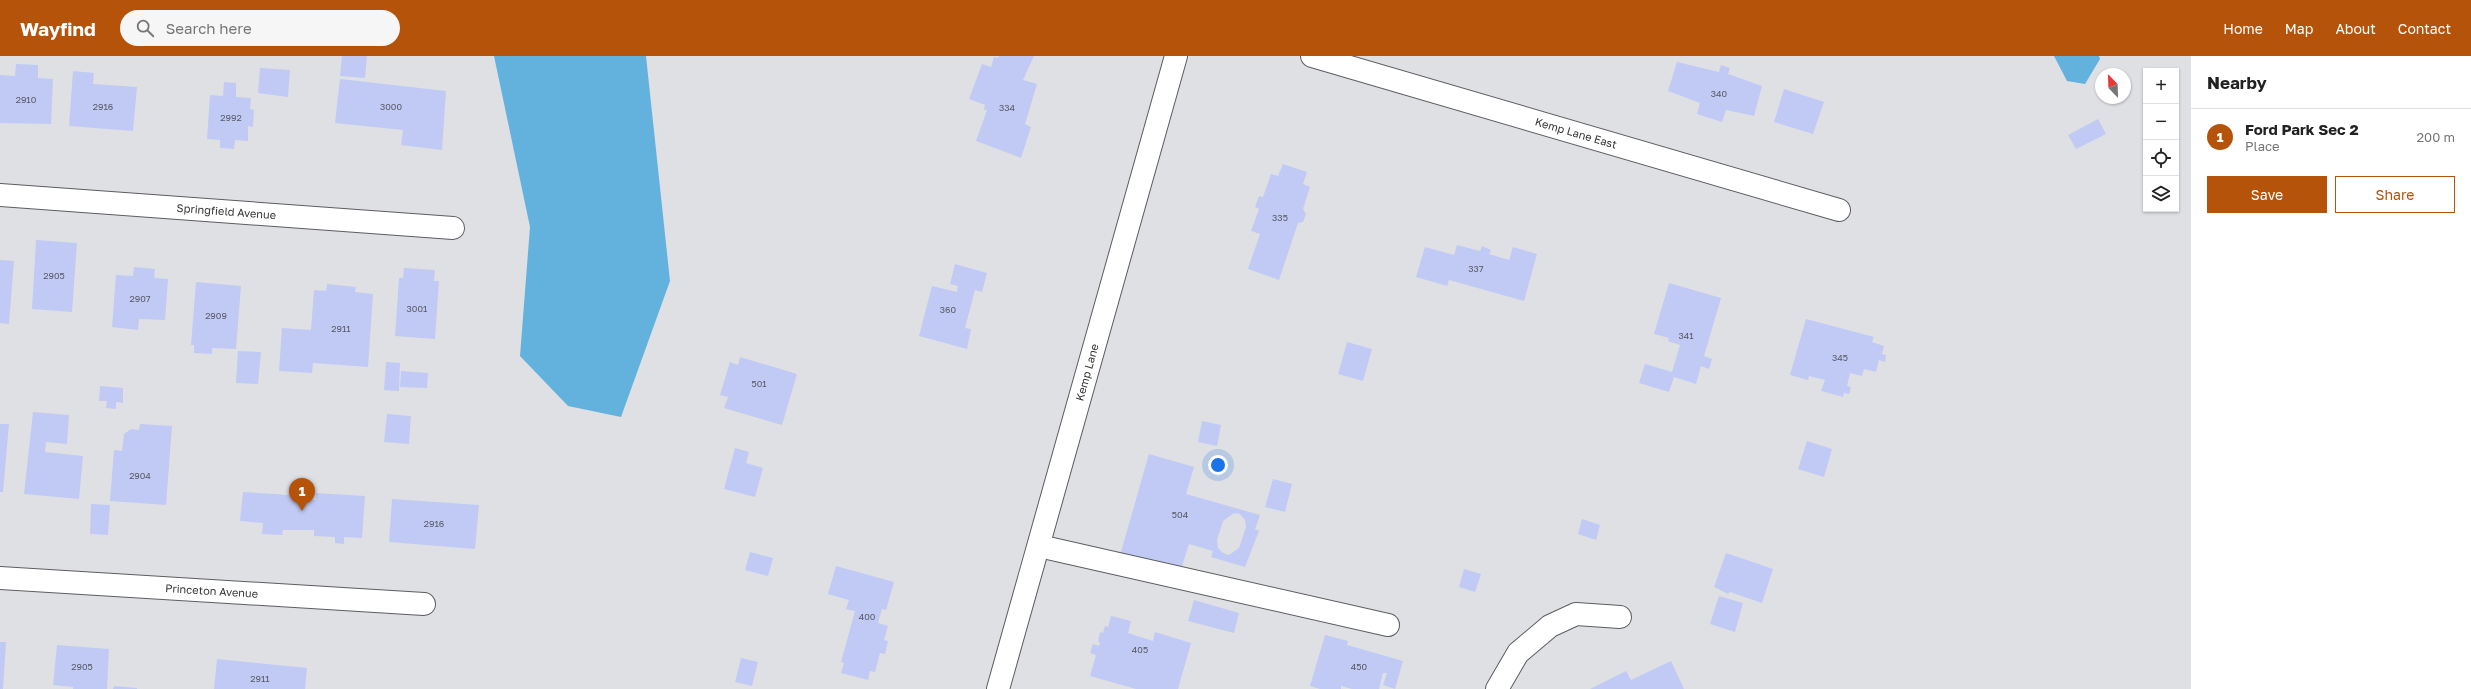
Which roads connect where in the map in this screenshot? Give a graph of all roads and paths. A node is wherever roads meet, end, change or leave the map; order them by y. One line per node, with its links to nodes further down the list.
1 (1176, 56): 6 (street, Kemp Lane)
2 (1312, 56): 4 (street, Kemp Lane East)
3 (0, 195): 5 (street, Springfield Avenue)
4 (1839, 210)
5 (453, 228)
6 (1039, 546): 10 (street); 11 (street, Kemp Lane)
7 (0, 578): 8 (street, Princeton Avenue)
8 (424, 604)
9 (1620, 617): 12 (street)
10 (1388, 625)
11 (998, 689)
12 (1497, 689)

